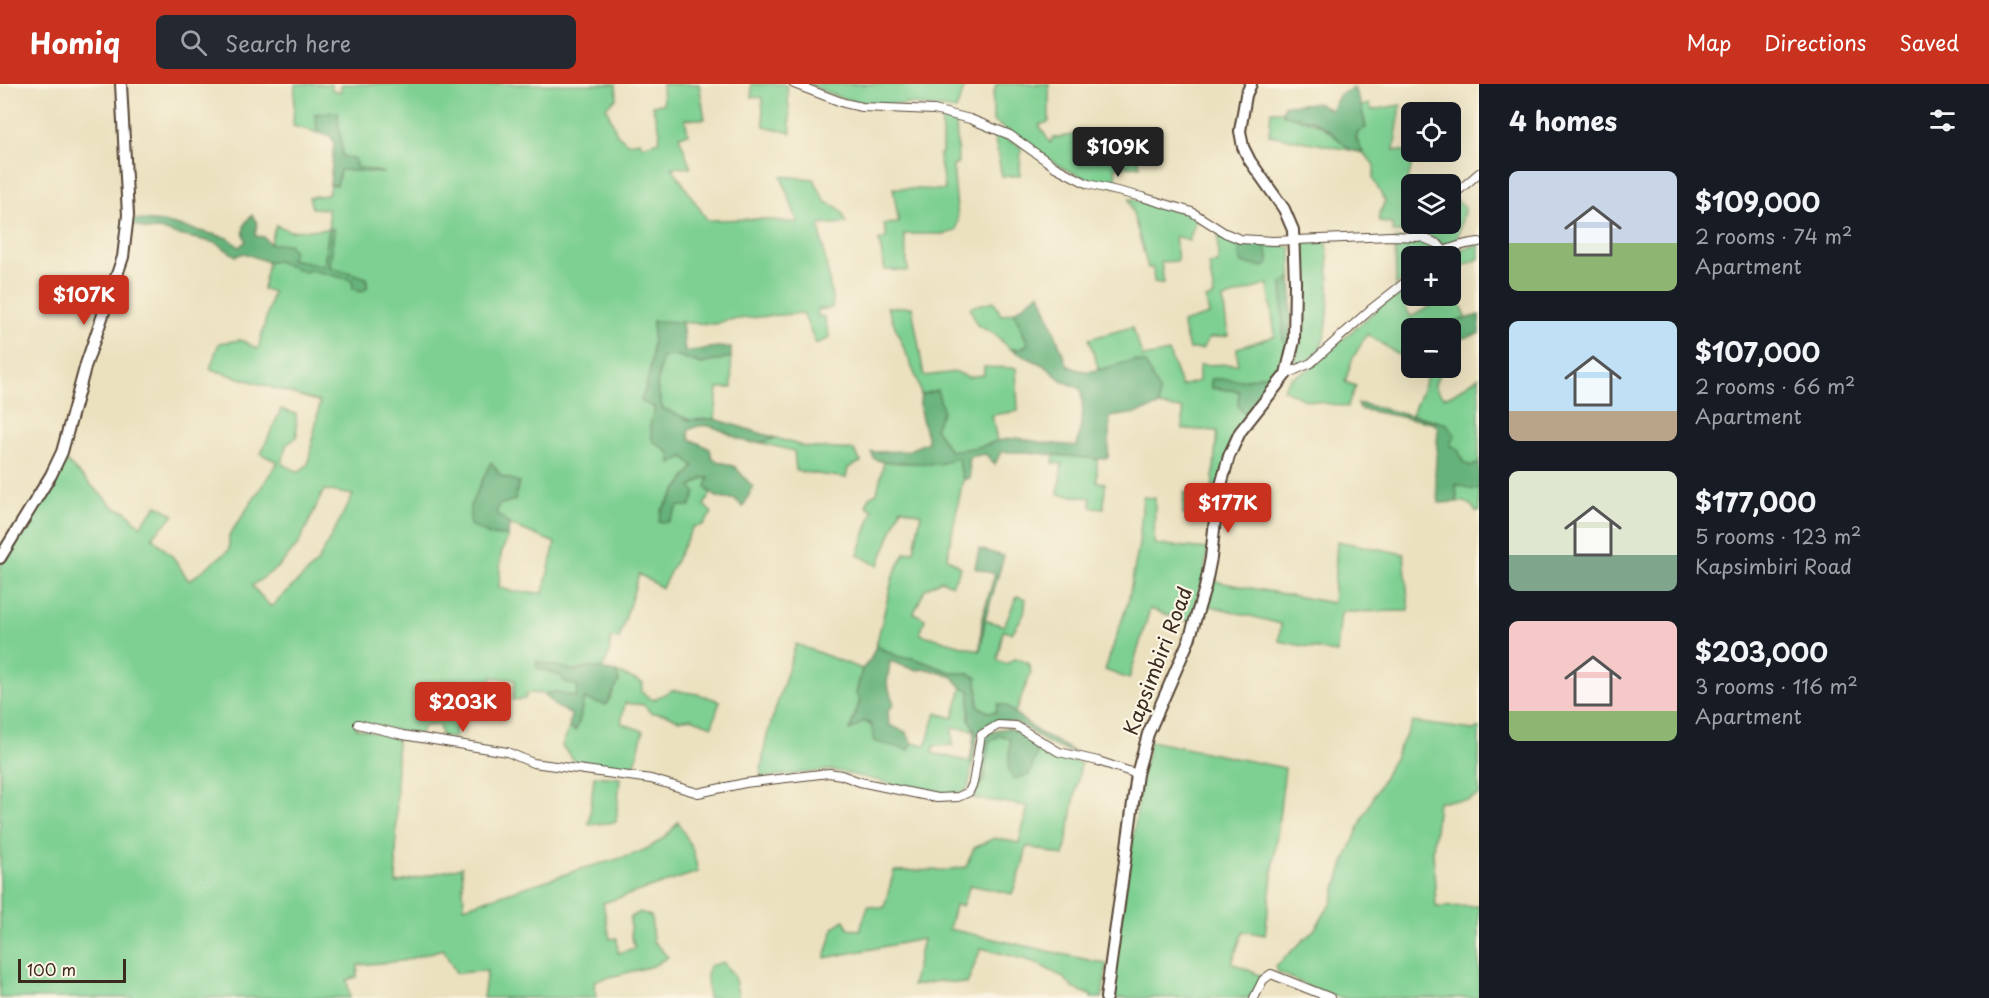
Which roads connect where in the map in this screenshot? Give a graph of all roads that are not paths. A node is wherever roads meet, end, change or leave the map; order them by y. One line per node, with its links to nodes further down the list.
1 (121, 84): 14 (street)
2 (794, 84): 8 (street)
3 (1251, 84): 8 (street, Kapsimbiri Road)
4 (1479, 173): 5 (street)
5 (1461, 189)
6 (1423, 234): 7 (street)
7 (1421, 237): 8 (street); 10 (street)
8 (1294, 240): 13 (street, Kapsimbiri Road)
9 (1479, 242): 11 (street)
10 (1440, 246)
11 (1458, 246)
12 (1401, 286): 13 (street)
13 (1286, 374): 16 (street, Kapsimbiri Road)
14 (0, 558)
15 (358, 724): 16 (street)
16 (1137, 774): 17 (street, Kapsimbiri Road)
17 (1106, 998)
18 (1254, 998): 19 (street)
19 (1331, 998)

